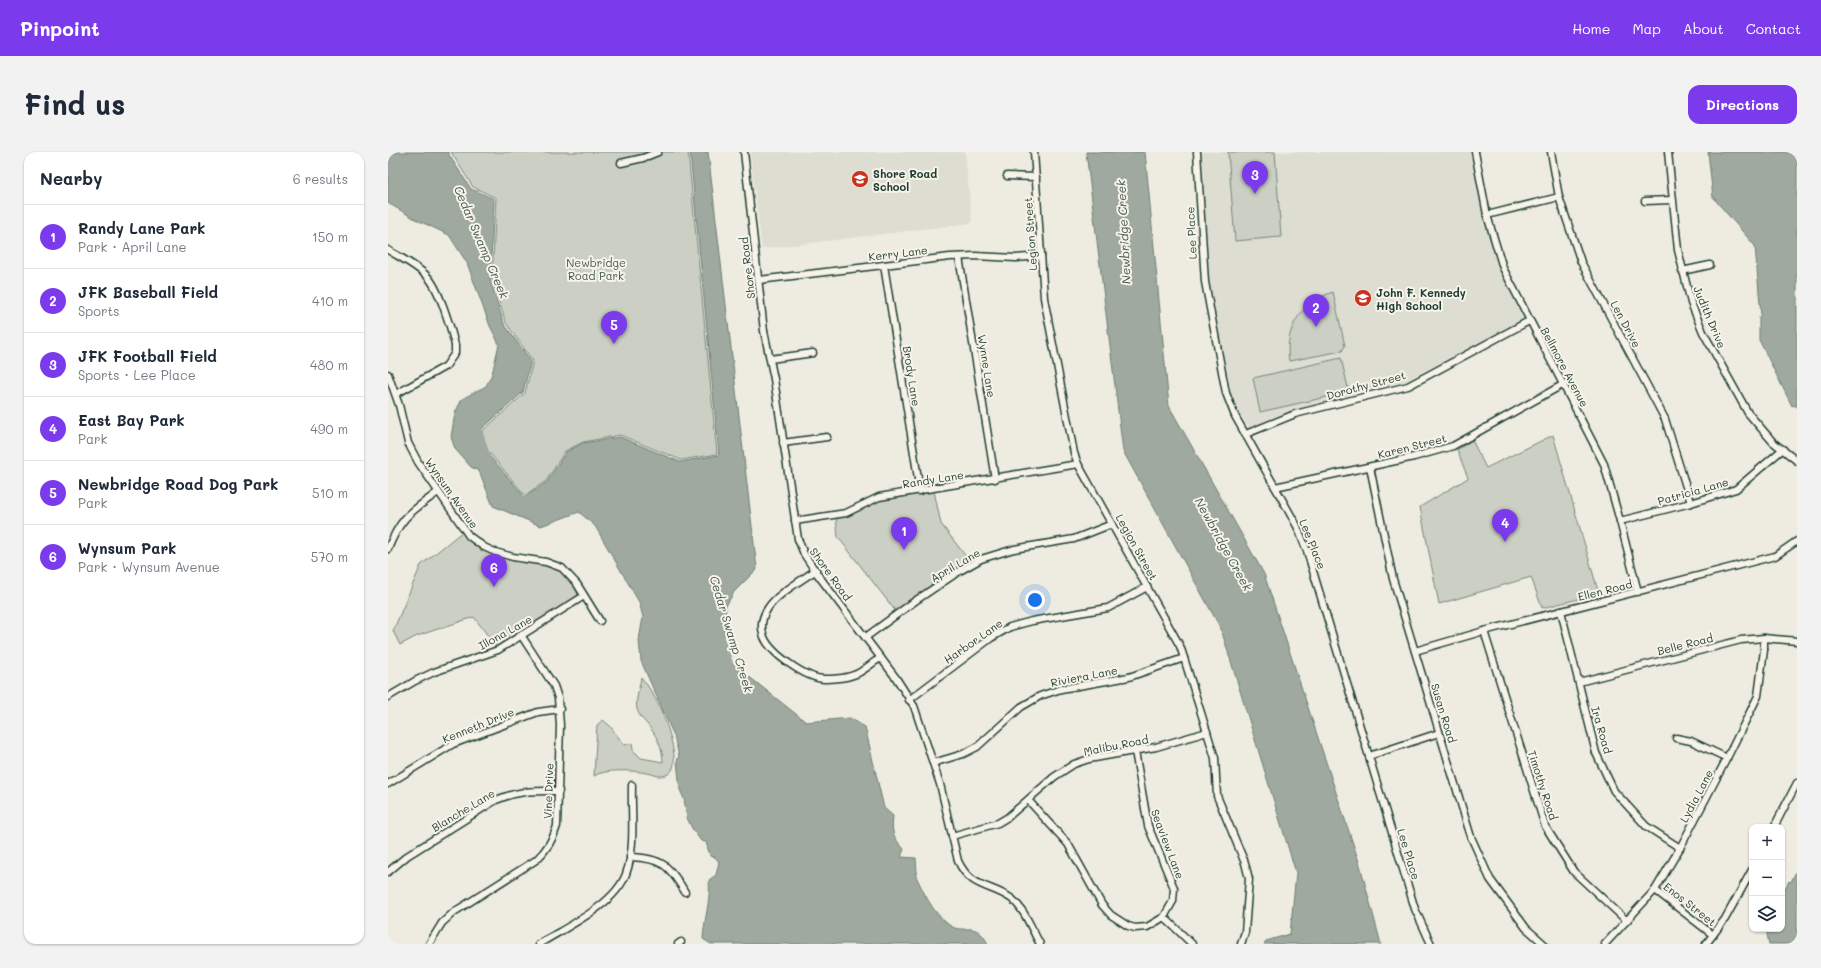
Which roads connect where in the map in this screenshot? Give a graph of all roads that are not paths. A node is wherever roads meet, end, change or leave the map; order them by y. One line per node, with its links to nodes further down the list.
1 (658, 152): 8 (street)
2 (744, 152): 21 (street, Shore Road)
3 (1034, 152): 10 (street, Legion Street)
4 (1197, 152): 28 (street, Lee Place)
5 (1475, 152): 14 (street, Bellmore Avenue)
6 (1551, 152): 11 (street, Len Drive)
7 (1668, 152): 12 (street, Judith Drive)
8 (621, 163)
9 (1007, 176): 10 (street)
10 (1036, 177): 16 (street, Legion Street)
11 (1559, 196): 14 (street); 39 (street, Len Drive)
12 (1672, 200): 13 (street); 20 (street, Judith Drive)
13 (1645, 201)
14 (1487, 215): 22 (street, Bellmore Avenue)
15 (388, 250): 27 (street)
16 (1041, 256): 17 (street, Kerry Lane); 33 (street, Legion Street)
17 (959, 257): 18 (street, Kerry Lane); 35 (street, Wynne Lane)
18 (884, 265): 21 (street, Kerry Lane); 37 (street, Brody Lane)
19 (1710, 265): 20 (street)
20 (1682, 271): 31 (street, Judith Drive)
21 (759, 280): 24 (street, Shore Road)
22 (1529, 321): 26 (street, Bellmore Avenue); 28 (street, Dorothy Street)
23 (813, 353): 24 (street)
24 (770, 359): 30 (street, Shore Road)
25 (388, 374): 27 (street, Wynsum Avenue)
26 (1564, 384): 34 (street, Karen Street); 41 (street, Bellmore Avenue)
27 (396, 394): 38 (street, Wynsum Avenue)
28 (1246, 434): 36 (street, Lee Place)
29 (826, 437): 30 (street)
30 (783, 443): 40 (street, Shore Road)
31 (1783, 450): 32 (street, Judith Drive); 39 (street, Patricia Lane)
32 (1797, 461)
33 (1078, 464): 35 (street, Randy Lane); 42 (street, Legion Street)
34 (1370, 467): 36 (street, Karen Street); 56 (street, Susan Road)
35 (995, 479): 37 (street, Randy Lane)
36 (1275, 487): 67 (street, Lee Place)
37 (920, 491): 40 (street, Randy Lane)
38 (438, 492): 44 (street); 48 (street, Wynsum Avenue)
39 (1691, 503): 41 (street, Patricia Lane)
40 (794, 521): 45 (street, Shore Road)
41 (1620, 521): 47 (street, Bellmore Avenue)
42 (1112, 524): 46 (street, Legion Street); 53 (street, April Lane)
43 (1797, 541): 47 (street, Ellen Road)
44 (388, 549)
45 (816, 570): 53 (street, Shore Road); 57 (street)
46 (1147, 587): 58 (street, Legion Street); 61 (street, Harbor Lane)
47 (1638, 592): 49 (street, Ellen Road)
48 (584, 596): 50 (street, Wynsum Avenue); 52 (street, Illona Lane)
49 (1561, 611): 51 (street, Ellen Road); 59 (street, Ira Road)
50 (600, 621)
51 (1484, 631): 56 (street, Ellen Road); 84 (street, Timothy Road)
52 (521, 636): 60 (street, Illona Lane); 62 (street, Vine Drive)
53 (866, 637): 57 (street, Shore Road)
54 (1764, 638): 55 (street, Belle Road); 59 (street, Belle Road); 68 (street, Lydia Lane)
55 (1797, 641)
56 (1415, 651): 64 (street, Susan Road)
57 (881, 658): 61 (street, Shore Road)
58 (1184, 658): 63 (street, Legion Street); 69 (street, Riviera Lane)
59 (1579, 682): 77 (street, Ira Road)
60 (388, 698)
61 (909, 700): 69 (street, Shore Road)
62 (560, 709): 71 (street, Kenneth Drive); 73 (street, Vine Drive)
63 (1207, 732): 66 (street, Malibu Road); 90 (street, Legion Street)
64 (1439, 733): 67 (street); 92 (street, Susan Road)
65 (1676, 738): 68 (street)
66 (1135, 751): 74 (street, Malibu Road); 83 (street, Seaview Lane)
67 (1369, 756): 91 (street, Lee Place)
68 (1727, 758): 77 (street, Lydia Lane)
69 (933, 763): 76 (street, Shore Road)
70 (1797, 783): 75 (street)
71 (388, 784)
72 (632, 785): 78 (street)
73 (558, 791): 79 (street, Blanche Lane); 86 (street, Vine Drive)
74 (1028, 800): 76 (street, Malibu Road); 83 (street)
75 (1776, 824)
76 (952, 836): 88 (street, Shore Road)
77 (1680, 848): 81 (street, Lydia Lane)
78 (630, 857): 82 (street); 87 (street)
79 (388, 872)
80 (1749, 875): 85 (street)
81 (1655, 890): 84 (street, Lydia Lane); 85 (street, Enos Street)
82 (685, 892)
83 (1164, 917): 89 (street)
84 (1627, 921): 93 (street, Lydia Lane)
85 (1713, 935): 94 (street)
86 (429, 944)
87 (539, 944)
88 (1040, 944)
89 (1192, 944)
90 (1241, 944)
91 (1431, 944)
92 (1544, 944)
93 (1605, 944)
94 (1706, 944)

